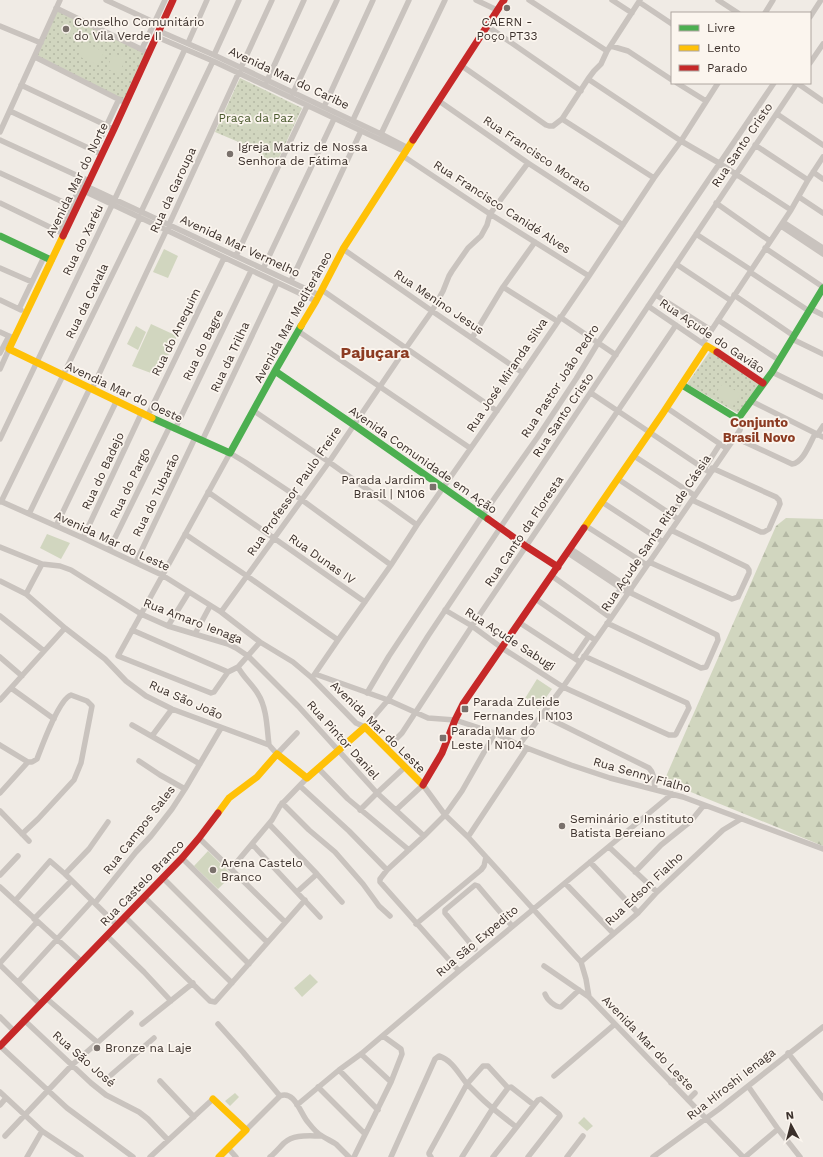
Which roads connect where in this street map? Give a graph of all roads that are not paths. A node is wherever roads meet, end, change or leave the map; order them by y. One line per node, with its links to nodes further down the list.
1 (60, 0): 21 (street)
2 (106, 0): 27 (street)
3 (165, 0): 27 (street)
4 (173, 0): 31 (street, Avenida Mar do Norte)
5 (207, 0): 33 (street)
6 (239, 0): 40 (street)
7 (272, 0): 45 (street, Rua da Garoupa)
8 (304, 0): 49 (street)
9 (337, 0): 57 (street)
10 (373, 0): 64 (street)
11 (409, 0): 69 (street)
12 (445, 0): 73 (street)
13 (476, 0): 22 (street)
14 (504, 0): 22 (street, Avenida Mar Mediterâneo)
15 (529, 0): 38 (street)
16 (612, 0): 25 (street)
17 (718, 0): 23 (street)
18 (774, 0): 24 (street)
19 (821, 0): 26 (street)
20 (640, 1): 25 (street); 28 (street)
21 (56, 8): 32 (street); 36 (street)
22 (497, 10): 30 (street, Avenida Mar Mediterâneo)
23 (736, 12)
24 (766, 12)
25 (632, 13): 35 (street)
26 (811, 15)
27 (154, 22): 31 (street); 36 (street)
28 (671, 23)
29 (0, 26): 32 (street)
30 (487, 26): 44 (street, Avenida Mar Mediterâneo); 56 (street)
31 (159, 31): 33 (street, Avenida Mar do Caribe); 37 (street, Avenida Mar do Caribe); 39 (street, Avenida Mar do Norte)
32 (41, 42): 41 (street)
33 (188, 43): 40 (street, Avenida Mar do Caribe)
34 (823, 44): 43 (street)
35 (611, 46): 38 (street); 48 (street)
36 (142, 49): 39 (street)
37 (185, 49): 42 (street, Avenida Mar do Caribe); 91 (street, Rua do Xaréu)
38 (607, 51): 47 (street)
39 (149, 53): 62 (street, Avenida Mar do Norte)
40 (214, 55): 45 (street, Avenida Mar do Caribe)
41 (35, 56): 55 (street); 58 (street)
42 (213, 61): 46 (street, Avenida Mar do Caribe); 98 (street, Rua da Cavala)
43 (811, 62)
44 (462, 66): 59 (street, Avenida Mar Mediterâneo); 68 (street)
45 (241, 68): 46 (street, Rua da Garoupa); 49 (street, Avenida Mar do Caribe)
46 (239, 74): 63 (street, Avenida Mar do Caribe); 101 (street, Rua da Garoupa)
47 (588, 79): 56 (street); 75 (street)
48 (671, 79)
49 (267, 81): 57 (street, Avenida Mar do Caribe)
50 (679, 84): 60 (street)
51 (717, 84): 60 (street, Rua José Miranda Silva)
52 (773, 84): 82 (street, Rua Pastor João Pedro)
53 (796, 84): 66 (street, Rua Santo Cristo)
54 (798, 84): 61 (street)
55 (21, 85): 65 (street); 70 (street)
56 (581, 91): 68 (street)
57 (293, 93): 64 (street, Avenida Mar do Caribe)
58 (119, 99): 62 (street); 70 (street)
59 (439, 101): 79 (street, Avenida Mar Mediterâneo); 81 (street, Rua Francisco Morato)
60 (706, 101): 75 (street, Rua José Miranda Silva)
61 (823, 101)
62 (126, 102): 70 (street, Avenida Mar do Norte)
63 (306, 106): 67 (street, Avenida Mar do Caribe); 111 (street)
64 (324, 107): 69 (street, Avenida Mar do Caribe)
65 (10, 111): 72 (street); 78 (street)
66 (777, 114): 76 (street); 77 (street, Rua Santo Cristo)
67 (334, 119): 71 (street, Avenida Mar do Caribe); 116 (street)
68 (562, 119): 86 (street)
69 (353, 120): 73 (street, Avenida Mar do Caribe)
70 (110, 127): 78 (street, Avenida Mar do Norte)
71 (361, 131): 79 (street, Avenida Mar do Caribe); 120 (street)
72 (0, 132)
73 (381, 134): 79 (street, Avenida Mar do Caribe)
74 (0, 140): 89 (street, Avenida Mar Vermelho)
75 (681, 141): 82 (street); 86 (street, Rua José Miranda Silva)
76 (822, 142)
77 (755, 145): 85 (street, Rua Santo Cristo); 88 (street)
78 (98, 152): 89 (street, Avenida Mar do Norte)
79 (406, 152): 96 (street, Rua Francisco Canidé Alves); 107 (street, Avenida Mar Mediterâneo)
80 (823, 157): 83 (street)
81 (528, 163): 96 (street, Rua Professor Paulo Freire); 100 (street, Rua Francisco Morato)
82 (719, 163): 85 (street); 145 (street, Rua Pastor João Pedro)
83 (813, 172): 87 (street); 88 (street)
84 (0, 173): 94 (street)
85 (735, 174): 93 (street, Rua Santo Cristo); 95 (street)
86 (654, 178): 100 (street, Rua José Miranda Silva)
87 (823, 179)
88 (808, 180): 90 (street)
89 (86, 184): 91 (street, Avenida Mar Vermelho); 94 (street, Avenida Mar do Norte); 94 (street)
90 (799, 197): 95 (street); 97 (street)
91 (113, 202): 98 (street, Avenida Mar Vermelho); 153 (street, Rua do Xaréu)
92 (0, 203): 102 (street)
93 (716, 203): 103 (street, Rua Santo Cristo); 105 (street)
94 (74, 207): 102 (street, Avenida Mar do Norte)
95 (791, 210): 99 (street)
96 (490, 214): 106 (street, Rua Francisco Canidé Alves); 133 (street, Rua Professor Paulo Freire)
97 (823, 214)
98 (140, 215): 101 (street, Avenida Mar Vermelho); 158 (street, Rua da Cavala)
99 (782, 224): 105 (street); 109 (street); 110 (street)
100 (623, 225): 119 (street, Rua José Miranda Silva)
101 (168, 228): 111 (street, Avenida Mar Vermelho); 113 (street, Avenida Mar Vermelho); 162 (street, Rua da Garoupa)
102 (61, 232): 112 (street, Avenida Mar do Norte)
103 (696, 234): 114 (street, Rua Santo Cristo); 118 (street)
104 (0, 236): 112 (street)
105 (770, 241): 108 (street)
106 (535, 242): 119 (street, Rua Francisco Canidé Alves); 123 (street)
107 (343, 248): 126 (street, Avenida Mar Mediterâneo); 133 (street, Rua Menino Jesus)
108 (765, 248): 118 (street); 124 (street)
109 (823, 248)
110 (823, 254)
111 (236, 256): 116 (street, Avenida Mar Vermelho)
112 (48, 258): 121 (street); 134 (street, Avenida Mar do Norte)
113 (224, 258): 117 (street, Avenida Mar Vermelho); 171 (street, Rua do Anequim)
114 (676, 264): 125 (street, Rua Santo Cristo); 129 (street)
115 (0, 268): 121 (street)
116 (263, 269): 120 (street, Avenida Mar Vermelho)
117 (251, 271): 122 (street, Avenida Mar Vermelho); 175 (street, Rua do Bagre)
118 (750, 271): 127 (street); 132 (street)
119 (589, 276): 136 (street, Rua José Miranda Silva)
120 (291, 281): 126 (street, Avenida Mar Vermelho)
121 (32, 282): 131 (street)
122 (277, 283): 126 (street, Avenida Mar Vermelho); 182 (street, Rua da Trilha)
123 (503, 287): 136 (street); 143 (street)
124 (823, 287): 132 (street, Rua Açude Santa Rita de Cássia)
125 (656, 294): 130 (street, Rua Santo Cristo); 139 (street)
126 (319, 295): 140 (street, Avenida Mar Mediterâneo); 147 (street)
127 (734, 295): 129 (street); 144 (street)
128 (0, 300): 131 (street)
129 (730, 300): 137 (street)
130 (648, 306): 138 (street, Rua Açude do Gavião); 151 (street, Rua Santo Cristo)
131 (19, 309): 134 (street)
132 (810, 310): 135 (street); 144 (street, Rua Açude Santa Rita de Cássia)
133 (432, 311): 143 (street, Rua Menino Jesus); 147 (street, Rua Professor Paulo Freire)
134 (27, 313): 142 (street, Avenida Mar do Norte)
135 (823, 315)
136 (559, 319): 145 (street); 157 (street, Rua José Miranda Silva)
137 (718, 320): 139 (street); 152 (street)
138 (676, 325): 146 (street, Rua Açude do Gavião); 170 (street, Rua Canto da Floresta)
139 (711, 330): 146 (street)
140 (298, 331): 155 (street, Avenida Mar Mediterâneo); 161 (street)
141 (0, 332): 142 (street)
142 (12, 338): 148 (street, Avenida Mar do Norte); 149 (street)
143 (472, 338): 157 (street, Rua Menino Jesus)
144 (793, 338): 150 (street); 152 (street, Rua Açude Santa Rita de Cássia)
145 (598, 343): 151 (street); 201 (street, Rua Pastor João Pedro)
146 (705, 344): 159 (street, Rua Açude do Gavião); 160 (street)
147 (406, 348): 161 (street, Rua Professor Paulo Freire); 169 (street)
148 (9, 349): 153 (street, Avendia Mar do Oeste); 154 (street, Avenida Mar do Norte)
149 (0, 353)
150 (823, 354)
151 (616, 355): 163 (street, Rua Santo Cristo)
152 (779, 360): 156 (street, Rua Açude Santa Rita de Cássia)
153 (37, 363): 158 (street, Avendia Mar do Oeste); 181 (street, Rua do Xaréu)
154 (0, 369)
155 (275, 371): 168 (street, Avenida Mar Mediterâneo); 173 (street, Avenida Comunidade em Ação)
156 (772, 372): 159 (street, Rua Açude Santa Rita de Cássia); 164 (street)
157 (523, 373): 169 (street, Rua José Miranda Silva)
158 (63, 376): 162 (street, Avendia Mar do Oeste); 197 (street, Rua da Cavala)
159 (763, 383): 166 (street, Rua Açude Santa Rita de Cássia)
160 (682, 385): 167 (street); 172 (street)
161 (381, 386): 173 (street, Rua Professor Paulo Freire); 184 (street)
162 (91, 388): 165 (street, Avendia Mar do Oeste); 199 (street, Rua da Garoupa)
163 (591, 393): 170 (street); 206 (street, Rua Santo Cristo)
164 (823, 397)
165 (117, 400): 171 (street, Avendia Mar do Oeste); 204 (street)
166 (751, 401): 172 (street, Rua Açude Santa Rita de Cássia); 177 (street)
167 (667, 408): 176 (street); 183 (street)
168 (254, 411): 186 (street, Avenida Mar Mediterâneo); 188 (street)
169 (497, 411): 184 (street, Rua José Miranda Silva)
170 (618, 411): 176 (street); 213 (street, Rua Canto da Floresta)
171 (145, 414): 175 (street, Avendia Mar do Oeste); 209 (street, Rua do Badejo)
172 (738, 419): 178 (street, Rua Açude Santa Rita de Cássia)
173 (354, 425): 188 (street, Rua Professor Paulo Freire); 192 (street, Avenida Comunidade em Ação)
174 (823, 426): 177 (street)
175 (172, 427): 180 (street, Avendia Mar do Oeste); 214 (street, Rua do Pargo)
176 (650, 432): 187 (street); 189 (street)
177 (816, 434): 178 (street); 179 (street)
178 (734, 437): 185 (street, Rua Açude Santa Rita de Cássia)
179 (823, 437)
180 (195, 438): 182 (street, Avendia Mar do Oeste); 216 (street, Rua do Tubarão)
181 (0, 439)
182 (202, 441): 186 (street, Avendia Mar do Oeste)
183 (720, 444): 185 (street); 189 (street)
184 (470, 448): 192 (street, Rua José Miranda Silva)
185 (726, 448): 190 (street, Rua Açude Santa Rita de Cássia)
186 (230, 453): 194 (street, Avenida Mar Mediterâneo); 196 (street)
187 (634, 456): 191 (street); 193 (street)
188 (329, 462): 196 (street, Rua Professor Paulo Freire); 203 (street)
189 (704, 469): 190 (street)
190 (711, 470): 195 (street, Rua Açude Santa Rita de Cássia); 195 (street)
191 (618, 479): 198 (street); 200 (street)
192 (443, 489): 201 (street, Avenida Comunidade em Ação); 203 (street, Rua José Miranda Silva)
193 (688, 491): 195 (street); 200 (street)
194 (208, 492): 208 (street, Avenida Mar Mediterâneo); 210 (street, Rua Dunas IV)
195 (693, 498): 202 (street, Rua Açude Santa Rita de Cássia)
196 (302, 500): 210 (street, Rua Professor Paulo Freire); 219 (street)
197 (0, 501): 199 (street, Avenida Mar do Leste)
198 (602, 502): 205 (street); 211 (street)
199 (29, 514): 204 (street, Avenida Mar do Leste)
200 (672, 514): 202 (street)
201 (482, 516): 206 (street, Avenida Comunidade em Ação); 263 (street, Rua Pastor João Pedro)
202 (678, 519): 207 (street, Rua Açude Santa Rita de Cássia)
203 (417, 525): 219 (street, Rua José Miranda Silva)
204 (56, 526): 209 (street, Avenida Mar do Leste)
205 (586, 526): 215 (street); 218 (street)
206 (500, 528): 213 (street, Avenida Comunidade em Ação); 232 (street, Rua Santo Cristo)
207 (671, 530): 211 (street, Rua Açude Santa Rita de Cássia); 218 (street)
208 (185, 534): 221 (street, Avenida Mar Mediterâneo); 222 (street)
209 (83, 538): 214 (street, Avenida Mar do Leste)
210 (274, 539): 222 (street, Rua Professor Paulo Freire); 230 (street, Rua Dunas IV)
211 (663, 542): 218 (street, Rua Açude Santa Rita de Cássia)
212 (0, 547): 217 (street, Rua Amaro Ienaga)
213 (527, 547): 220 (street, Avenida Comunidade em Ação); 241 (street, Rua Canto da Floresta)
214 (109, 550): 216 (street, Avenida Mar do Leste)
215 (569, 551): 220 (street); 225 (street)
216 (136, 562): 221 (street, Avenida Mar do Leste)
217 (42, 564): 228 (street); 235 (street, Rua Amaro Ienaga)
218 (648, 564): 227 (street, Rua Açude Santa Rita de Cássia)
219 (391, 565): 230 (street, Rua José Miranda Silva)
220 (558, 567): 223 (street)
221 (162, 575): 226 (street, Avenida Mar do Leste); 235 (street, Avenida Mar Mediterâneo)
222 (247, 576): 233 (street, Rua Professor Paulo Freire); 246 (street)
223 (552, 576): 229 (street); 234 (street)
224 (0, 581): 228 (street, Rua São João)
225 (622, 587): 227 (street); 234 (street)
226 (189, 592): 231 (street, Avenida Mar do Leste); 240 (street)
227 (630, 592): 237 (street, Rua Açude Santa Rita de Cássia); 238 (street)
228 (26, 594): 242 (street, Rua São João)
229 (536, 600): 239 (street); 245 (street)
230 (365, 602): 246 (street, Rua José Miranda Silva)
231 (210, 606): 233 (street, Avenida Mar do Leste); 244 (street)
232 (445, 610): 241 (street, Rua Açude Sabugi); 265 (street, Rua Santo Cristo)
233 (221, 612): 248 (street, Avenida Mar do Leste)
234 (604, 613): 237 (street)
235 (141, 614): 240 (street, Rua Amaro Ienaga); 243 (street, Avenida Mar Mediterâneo)
236 (0, 616): 250 (street)
237 (611, 618): 238 (street, Rua Açude Santa Rita de Cássia)
238 (607, 623): 247 (street, Rua Açude Santa Rita de Cássia)
239 (520, 624): 249 (street); 255 (street)
240 (168, 626): 244 (street, Rua Amaro Ienaga)
241 (472, 626): 249 (street, Rua Açude Sabugi); 267 (street, Rua Canto da Floresta)
242 (65, 628): 250 (street); 266 (street, Rua São João)
243 (132, 630): 251 (street, Avenida Mar Mediterâneo); 258 (street)
244 (195, 634): 252 (street, Rua Amaro Ienaga)
245 (588, 636): 247 (street); 255 (street)
246 (338, 640): 260 (street, Rua José Miranda Silva)
247 (595, 640): 253 (street, Rua Açude Santa Rita de Cássia)
248 (260, 642): 252 (street); 260 (street, Avenida Mar do Leste)
249 (502, 648): 261 (street, Rua Açude Sabugi); 270 (street)
250 (44, 651): 259 (street)
251 (118, 656): 258 (street, Rua São João)
252 (248, 656): 257 (street); 282 (street, Rua Pintor Daniel)
253 (584, 656): 256 (street, Rua Açude Santa Rita de Cássia); 261 (street, Rua Açude Sabugi)
254 (0, 657): 259 (street)
255 (574, 658): 256 (street)
256 (580, 662): 261 (street, Rua Açude Santa Rita de Cássia)
257 (238, 667): 258 (street); 278 (street)
258 (228, 672)
259 (22, 676): 262 (street)
260 (313, 676): 263 (street, Rua Senny Fialho); 272 (street, Avenida Mar do Leste)
261 (563, 687): 268 (street, Rua Açude Santa Rita de Cássia)
262 (11, 688): 264 (street); 269 (street)
263 (367, 693): 265 (street, Rua Senny Fialho)
264 (0, 699)
265 (388, 700): 267 (street, Rua Senny Fialho); 272 (street, Rua Santo Cristo)
266 (172, 709): 273 (street, Rua São João); 276 (street)
267 (416, 713): 270 (street, Rua Senny Fialho); 280 (street, Rua Canto da Floresta)
268 (542, 715): 279 (street, Rua Açude Santa Rita de Cássia); 293 (street)
269 (54, 719): 285 (street); 306 (street)
270 (455, 720): 275 (street, Rua Senny Fialho); 290 (street)
271 (132, 725): 276 (street)
272 (365, 727): 280 (street, Avenida Mar do Leste); 282 (street, Rua Santo Cristo)
273 (221, 728): 278 (street, Rua São João); 286 (street, Rua Campos Sales)
274 (297, 733): 283 (street, Rua Castelo Branco)
275 (495, 733): 279 (street, Rua Senny Fialho); 302 (street)
276 (152, 736): 286 (street)
277 (0, 745): 285 (street)
278 (269, 745): 283 (street, Rua São João)
279 (520, 745): 281 (street, Rua Senny Fialho)
280 (388, 748): 287 (street, Avenida Mar do Leste)
281 (527, 748): 293 (street, Rua Senny Fialho); 308 (street)
282 (337, 750): 288 (street, Rua Santo Cristo); 295 (street, Rua Pintor Daniel)
283 (277, 754): 289 (street, Rua São João); 309 (street, Rua Castelo Branco)
284 (139, 761): 292 (street)
285 (28, 762): 294 (street)
286 (200, 764): 292 (street, Rua Campos Sales)
287 (405, 767): 290 (street, Avenida Mar do Leste); 295 (street)
288 (318, 768): 289 (street, Rua Santo Cristo); 299 (street)
289 (307, 778): 291 (street)
290 (423, 785): 300 (street); 302 (street, Avenida Mar do Leste)
291 (300, 786): 297 (street); 320 (street)
292 (185, 789): 334 (street, Rua Campos Sales)
293 (655, 790): 296 (street, Rua Senny Fialho)
294 (0, 793)
295 (377, 793): 299 (street); 300 (street, Rua Pintor Daniel)
296 (672, 794): 298 (street, Rua Senny Fialho); 312 (street, Rua São Expedito)
297 (282, 803): 305 (street); 338 (street)
298 (704, 805): 303 (street, Rua Senny Fialho); 321 (street)
299 (360, 810): 314 (street)
300 (396, 810): 307 (street, Rua Pintor Daniel)
301 (0, 811): 306 (street)
302 (445, 815): 307 (street); 308 (street, Avenida Mar do Leste)
303 (742, 819): 313 (street, Rua Senny Fialho); 330 (street, Rua Edson Fialho)
304 (108, 822): 322 (street)
305 (269, 824): 311 (street); 323 (street)
306 (22, 834): 310 (street)
307 (424, 836): 314 (street)
308 (468, 837): 316 (street, Avenida Mar do Leste)
309 (199, 838): 317 (street, Rua Castelo Branco); 319 (street)
310 (29, 841)
311 (252, 844): 319 (street); 329 (street)
312 (609, 846): 318 (street, Rua São Expedito); 321 (street)
313 (823, 849)
314 (409, 850): 320 (street)
315 (18, 856): 324 (street)
316 (486, 857): 336 (street, Avenida Mar do Leste); 343 (street)
317 (182, 858): 325 (street, Rua Castelo Branco); 349 (street)
318 (590, 862): 327 (street, Rua São Expedito); 337 (street)
319 (231, 869): 342 (street)
320 (387, 870): 343 (street)
321 (635, 872): 330 (street)
322 (65, 874): 326 (street); 333 (street)
323 (317, 874): 329 (street); 335 (street)
324 (0, 876)
325 (163, 878): 331 (street, Rua Castelo Branco); 354 (street)
326 (71, 881): 334 (street); 341 (street)
327 (565, 883): 336 (street, Rua São Expedito); 346 (street)
328 (0, 887): 333 (street)
329 (297, 892): 332 (street)
330 (657, 892): 337 (street, Rua Edson Fialho)
331 (144, 897): 339 (street, Rua Castelo Branco); 359 (street)
332 (305, 900): 340 (street); 342 (street)
333 (15, 901): 341 (street)
334 (93, 902): 344 (street); 348 (street, Rua Campos Sales)
335 (342, 902)
336 (533, 909): 345 (street, Rua São Expedito); 352 (street, Avenida Mar do Leste)
337 (638, 913): 346 (street, Rua Edson Fialho)
338 (390, 916)
339 (125, 917): 344 (street, Rua Castelo Branco); 358 (street)
340 (320, 917)
341 (35, 920): 348 (street); 353 (street)
342 (285, 922): 349 (street)
343 (416, 924): 356 (street)
344 (117, 925): 347 (street, Rua Castelo Branco)
345 (512, 926): 350 (street); 356 (street, Rua São Expedito)
346 (613, 933): 352 (street, Rua Edson Fialho)
347 (107, 936): 351 (street, Rua Castelo Branco); 364 (street)
348 (57, 939): 351 (street); 357 (street, Rua Campos Sales)
349 (268, 942): 354 (street)
350 (475, 949)
351 (82, 962): 363 (street, Rua Castelo Branco)
352 (580, 962): 362 (street, Avenida Mar do Leste)
353 (0, 964): 357 (street)
354 (249, 964): 359 (street)
355 (544, 966): 360 (street)
356 (459, 971): 374 (street, Rua São Expedito)
357 (18, 982): 365 (street)
358 (193, 983): 359 (street); 364 (street)
359 (232, 983)
360 (579, 990): 361 (street); 362 (street)
361 (545, 994)
362 (589, 997): 371 (street, Avenida Mar do Leste)
363 (46, 998): 365 (street, Rua Castelo Branco); 376 (street)
364 (171, 1002): 369 (street)
365 (40, 1004): 368 (street, Rua Castelo Branco)
366 (131, 1013): 376 (street)
367 (0, 1017): 373 (street)
368 (24, 1020): 373 (street, Rua Castelo Branco); 380 (street, Rua São José)
369 (142, 1024)
370 (218, 1024): 395 (street)
371 (615, 1024): 383 (street); 387 (street, Avenida Mar do Leste)
372 (823, 1027): 378 (street, Rua Hiroshi Ienaga)
373 (14, 1031): 377 (street, Rua Castelo Branco)
374 (383, 1036): 379 (street, Rua São Expedito); 386 (street)
375 (154, 1038): 382 (street)
376 (97, 1042): 380 (street)
377 (0, 1046): 392 (street)
378 (788, 1053): 389 (street, Rua Hiroshi Ienaga); 397 (street)
379 (361, 1054): 381 (street, Rua São Expedito); 386 (street)
380 (72, 1065): 392 (street); 416 (street, Rua São José)
381 (339, 1070): 390 (street, Rua São Expedito); 404 (street)
382 (112, 1075)
383 (554, 1076)
384 (678, 1077): 387 (street)
385 (160, 1081): 406 (street)
386 (391, 1082): 404 (street)
387 (671, 1083): 399 (street, Avenida Mar do Leste)
388 (467, 1084): 391 (street); 403 (street); 428 (street); 429 (street)
389 (748, 1086): 407 (street, Rua Hiroshi Ienaga); 409 (street)
390 (318, 1087): 402 (street, Rua São Expedito); 412 (street)
391 (509, 1087): 400 (street); 403 (street)
392 (48, 1090): 405 (street); 421 (street)
393 (0, 1092): 396 (street)
394 (695, 1093): 399 (street)
395 (280, 1096): 402 (street); 410 (street)
396 (6, 1098): 401 (street); 405 (street)
397 (823, 1098)
398 (213, 1099): 406 (street); 410 (street)
399 (688, 1100): 407 (street, Avenida Mar do Leste)
400 (536, 1103): 408 (street); 432 (street)
401 (0, 1104)
402 (297, 1105): 414 (street)
403 (493, 1108): 408 (street); 430 (street)
404 (378, 1110): 412 (street)
405 (25, 1115): 411 (street); 413 (street)
406 (194, 1117): 416 (street)
407 (705, 1118): 418 (street, Rua Hiroshi Ienaga); 435 (street, Avenida Mar do Leste)
408 (516, 1127): 431 (street)
409 (778, 1129): 435 (street); 436 (street)
410 (246, 1130): 417 (street)
411 (42, 1131): 419 (street); 420 (street)
412 (365, 1134): 427 (street)
413 (5, 1136)
414 (321, 1136): 425 (street); 426 (street)
415 (583, 1136): 433 (street)
416 (168, 1140): 422 (street)
417 (228, 1148): 423 (street); 424 (street)
418 (660, 1155): 434 (street, Rua Hiroshi Ienaga)
419 (27, 1157)
420 (81, 1157)
421 (133, 1157)
422 (150, 1157)
423 (219, 1157)
424 (236, 1157)
425 (270, 1157)
426 (349, 1157)
427 (354, 1157)
428 (391, 1157)
429 (431, 1157)
430 (462, 1157)
431 (493, 1157)
432 (528, 1157)
433 (568, 1157)
434 (653, 1157)
435 (744, 1157)
436 (800, 1157)

